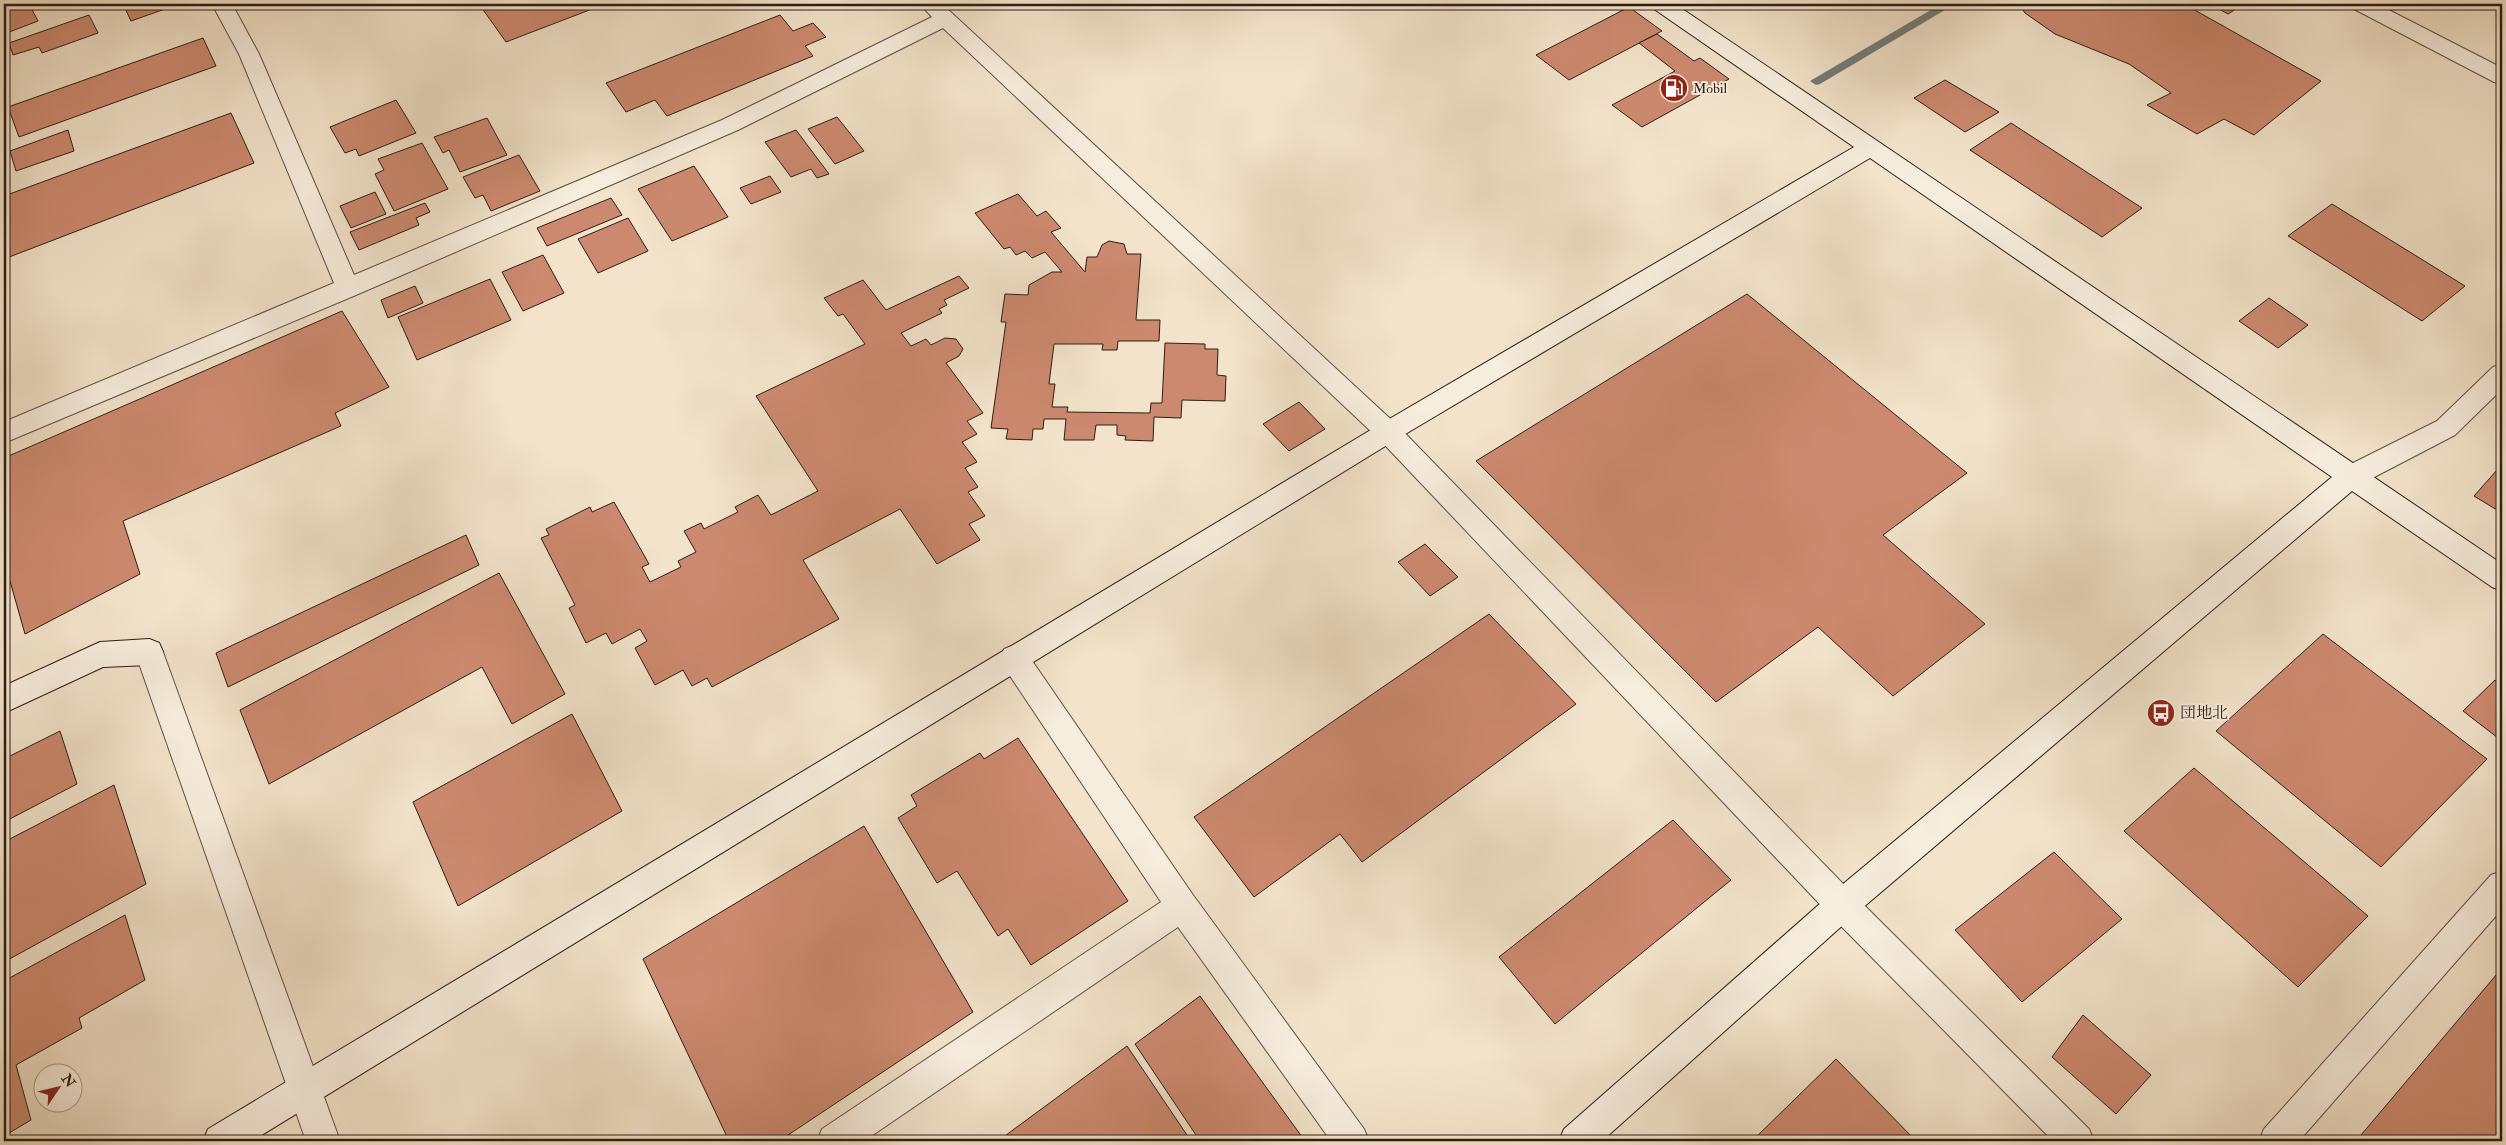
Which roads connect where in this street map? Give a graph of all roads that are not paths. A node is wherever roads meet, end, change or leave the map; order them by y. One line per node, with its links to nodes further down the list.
1 (222, 4): 7 (street)
2 (1662, 4): 6 (street)
3 (2361, 4): 5 (street)
4 (937, 11): 7 (street); 9 (street)
5 (2502, 77)
6 (1871, 147): 9 (street); 11 (street)
7 (348, 289): 10 (street)
8 (2502, 374): 11 (street)
9 (1388, 432): 13 (street); 16 (street)
10 (4, 434)
11 (2350, 477): 12 (street); 16 (street)
12 (2502, 580)
13 (1014, 658): 17 (street); 18 (street)
14 (4, 700): 18 (street)
15 (2502, 886): 25 (street)
16 (1842, 905): 23 (street); 24 (street)
17 (1182, 906): 21 (street); 22 (street)
18 (306, 1090): 19 (street); 20 (street)
19 (220, 1141)
20 (323, 1141)
21 (834, 1141)
22 (1352, 1141)
23 (1576, 1141)
24 (2077, 1141)
25 (2276, 1141)

